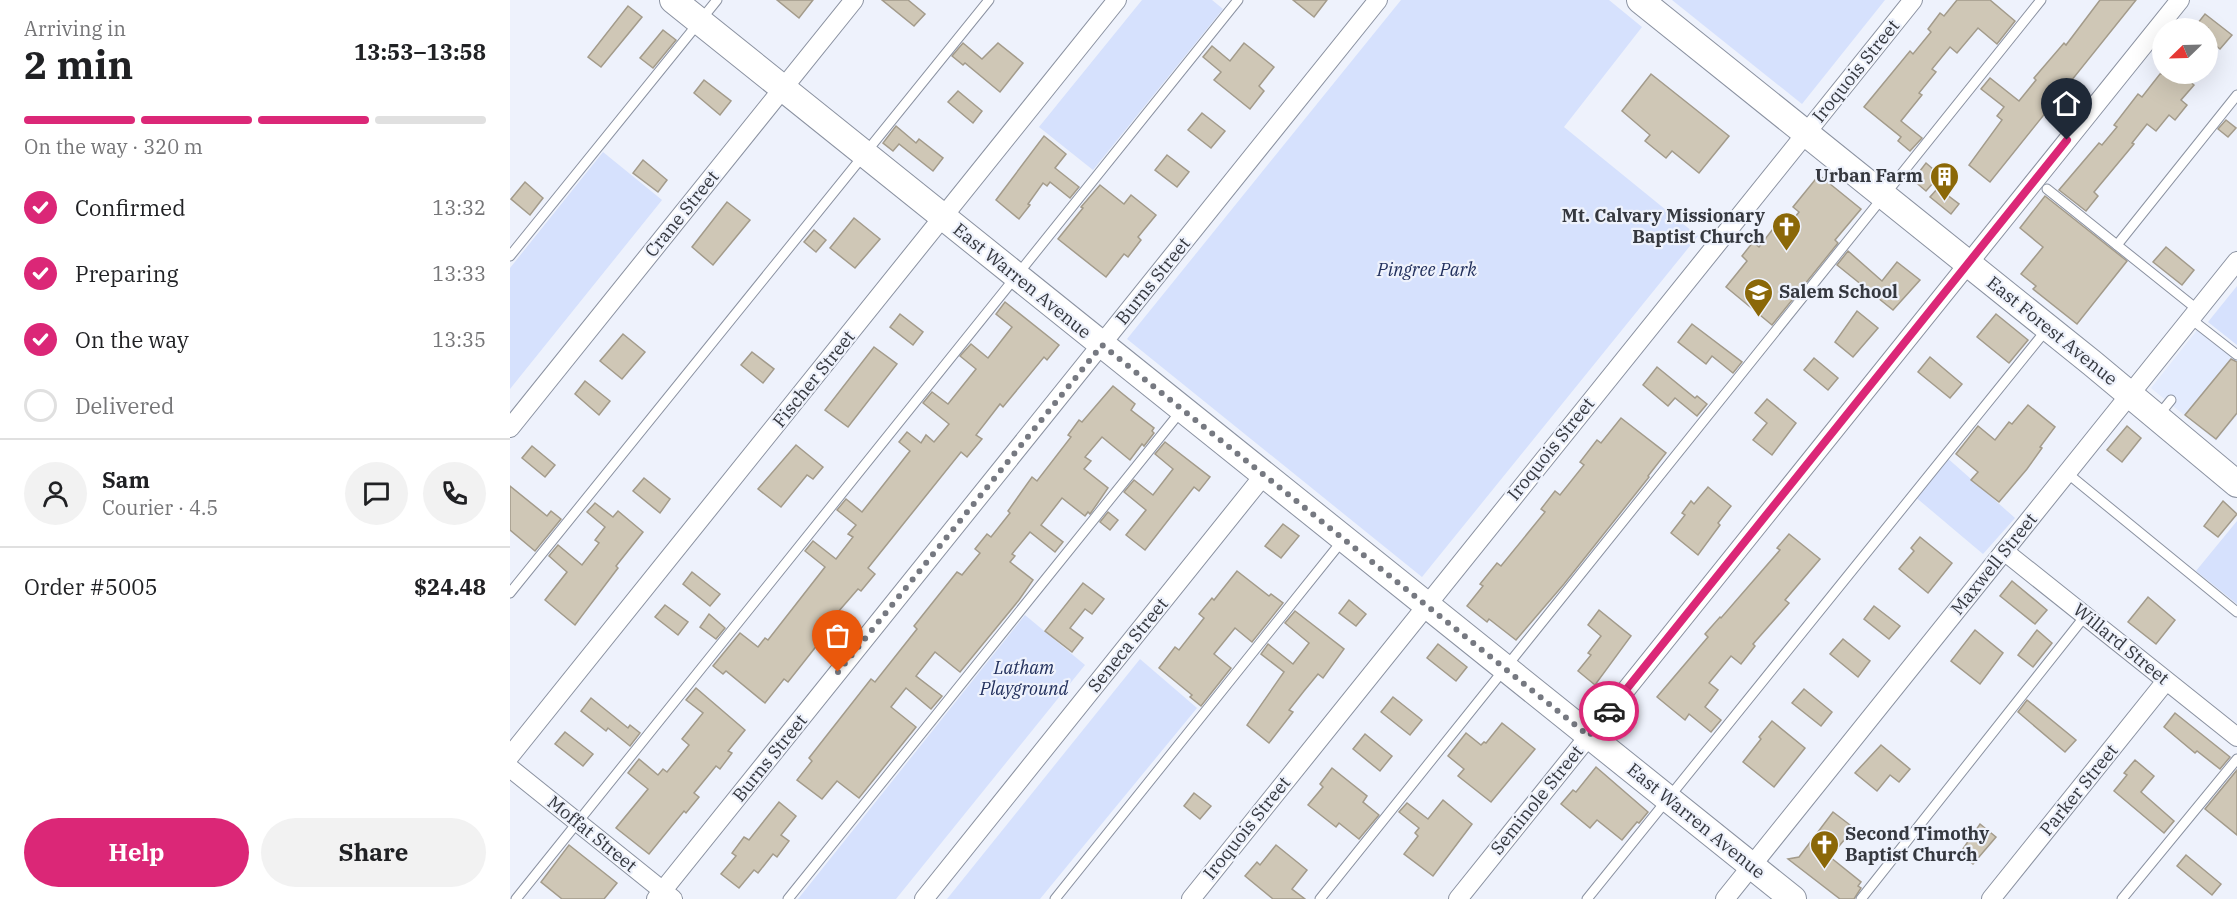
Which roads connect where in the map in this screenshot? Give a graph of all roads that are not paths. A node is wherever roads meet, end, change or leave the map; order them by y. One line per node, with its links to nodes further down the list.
1 (673, 0): 12 (main road, East Warren Avenue)
2 (717, 0): 12 (lane)
3 (854, 0): 13 (street, Crane Street)
4 (989, 0): 16 (lane)
5 (1117, 0): 19 (street, Fischer Street)
6 (1238, 0): 24 (lane)
7 (1378, 0): 27 (street, Burns Street)
8 (1640, 0): 15 (main road, East Forest Avenue)
9 (1912, 0): 15 (street, Iroquois Street)
10 (2041, 0): 18 (lane)
11 (2180, 0): 23 (street, Seminole Street)
12 (700, 21): 13 (main road, East Warren Avenue); 21 (lane)
13 (783, 88): 16 (main road, East Warren Avenue); 31 (street, Crane Street)
14 (2237, 95): 20 (lane)
15 (1806, 133): 18 (main road, East Forest Avenue); 38 (street, Iroquois Street)
16 (865, 154): 19 (main road, East Warren Avenue); 37 (lane)
17 (2047, 189): 20 (lane)
18 (1885, 196): 23 (main road, East Forest Avenue); 41 (lane)
19 (943, 217): 24 (main road, East Warren Avenue); 45 (street, Fischer Street)
20 (2117, 245): 25 (lane)
21 (510, 256)
22 (2237, 261): 25 (street, Maxwell Street)
23 (1968, 263): 26 (main road, East Forest Avenue); 43 (street, Seminole Street)
24 (1016, 275): 27 (main road, East Warren Avenue); 49 (lane)
25 (2194, 314): 28 (lane); 29 (street, Maxwell Street)
26 (2048, 327): 29 (main road, East Forest Avenue); 48 (lane)
27 (1102, 345): 30 (main road, East Warren Avenue); 51 (street, Burns Street)
28 (2237, 355)
29 (2130, 395): 32 (street, Maxwell Street); 34 (main road, East Forest Avenue)
30 (1182, 409): 33 (main road, East Warren Avenue); 53 (lane)
31 (510, 428)
32 (2067, 473): 36 (street, Maxwell Street); 39 (lane)
33 (1264, 475): 35 (main road, East Warren Avenue); 54 (street, Seneca Street)
34 (2237, 484)
35 (1344, 539): 38 (main road, East Warren Avenue); 55 (lane)
36 (2004, 551): 40 (street, Willard Street); 50 (street, Maxwell Street)
37 (510, 592)
38 (1426, 605): 41 (main road, East Warren Avenue); 56 (street, Iroquois Street)
39 (2237, 612)
40 (2085, 616): 42 (street, Willard Street); 62 (lane)
41 (1506, 669): 43 (main road, East Warren Avenue); 57 (lane)
42 (2166, 681): 44 (street, Willard Street); 63 (street, Parker Street)
43 (1589, 736): 48 (main road, East Warren Avenue); 58 (street, Seminole Street)
44 (2237, 737)
45 (510, 756)
46 (2237, 759): 64 (lane)
47 (510, 768): 49 (street, Moffat Street)
48 (1668, 799): 50 (main road, East Warren Avenue); 59 (lane)
49 (578, 822): 51 (street, Moffat Street); 52 (lane)
50 (1751, 866): 60 (street, Maxwell Street); 61 (main road, East Warren Avenue)
51 (664, 896)
52 (516, 899)
53 (788, 899)
54 (924, 899)
55 (1055, 899)
56 (1191, 899)
57 (1320, 899)
58 (1458, 899)
59 (1587, 899)
60 (1725, 899)
61 (1793, 899)
62 (1861, 899)
63 (1991, 899)
64 (2122, 899)

